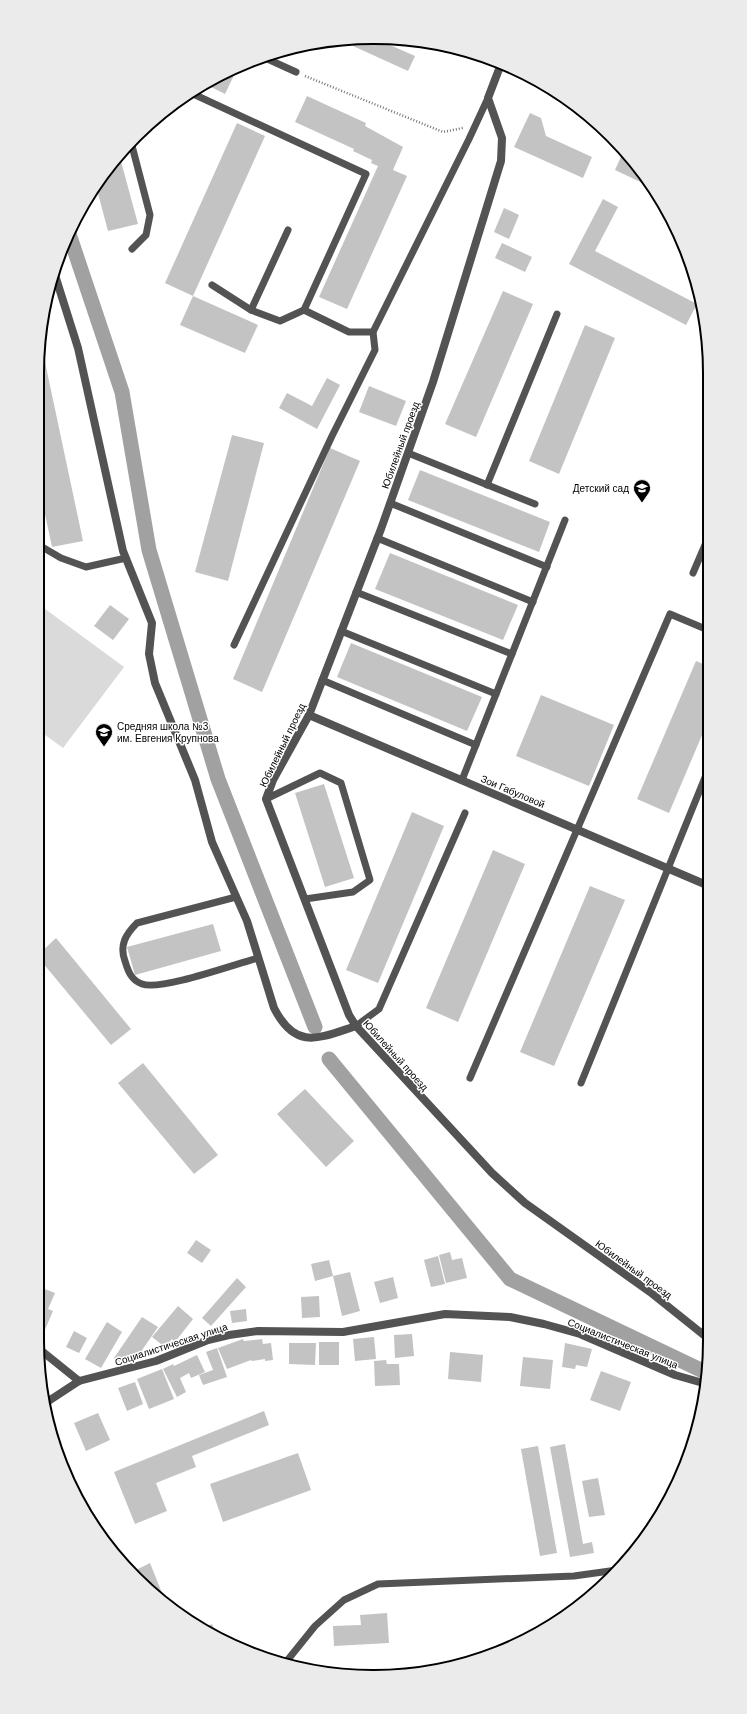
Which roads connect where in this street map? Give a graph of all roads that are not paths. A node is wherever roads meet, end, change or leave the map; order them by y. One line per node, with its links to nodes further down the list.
1 (270, 60): 3 (lane)
2 (499, 69): 5 (street)
3 (296, 72)
4 (197, 96): 12 (lane)
5 (488, 98): 14 (lane); 15 (street, Юбилейный проезд)
6 (133, 149): 8 (lane)
7 (288, 230): 11 (lane)
8 (132, 249)
9 (57, 281): 23 (street)
10 (212, 286): 11 (lane)
11 (251, 310): 12 (lane)
12 (304, 310): 14 (lane)
13 (557, 314): 16 (lane)
14 (373, 332): 30 (lane)
15 (408, 453): 16 (lane); 17 (street, Юбилейный проезд)
16 (487, 485): 18 (lane)
17 (390, 503): 20 (street, Юбилейный проезд); 24 (lane)
18 (535, 504)
19 (565, 520): 24 (lane)
20 (377, 538): 26 (street, Юбилейный проезд); 27 (lane)
21 (44, 548): 23 (lane)
22 (703, 550): 25 (lane)
23 (126, 558): 43 (street)
24 (547, 567): 27 (lane)
25 (693, 573)
26 (356, 592): 29 (street, Юбилейный проезд); 31 (lane)
27 (533, 602): 31 (lane)
28 (703, 628): 40 (lane)
29 (341, 631): 32 (street, Юбилейный проезд); 33 (lane)
30 (234, 645)
31 (512, 654): 33 (lane)
32 (322, 680): 34 (street, Юбилейный проезд); 35 (lane)
33 (496, 694): 35 (lane)
34 (309, 715): 36 (street, Зои Габуловой); 38 (street, Юбилейный проезд)
35 (476, 745): 36 (lane)
36 (462, 780): 40 (street, Зои Габуловой)
37 (703, 782): 41 (lane)
38 (266, 799): 44 (street, Юбилейный проезд); 44 (lane)
39 (465, 813): 46 (lane)
40 (576, 829): 41 (street, Зои Габуловой); 47 (lane)
41 (667, 868): 42 (street, Зои Габуловой); 48 (lane)
42 (703, 883)
43 (236, 897): 45 (street); 45 (lane)
44 (305, 899): 46 (street, Юбилейный проезд)
45 (258, 958): 46 (street)
46 (356, 1026): 49 (street, Юбилейный проезд)
47 (470, 1078)
48 (581, 1083)
49 (703, 1334)
50 (45, 1353): 51 (street)
51 (79, 1381): 52 (street, Социалистическая улица); 53 (street, Социалистическая улица)
52 (700, 1382)
53 (49, 1400)
54 (608, 1571): 55 (lane)
55 (288, 1659)

